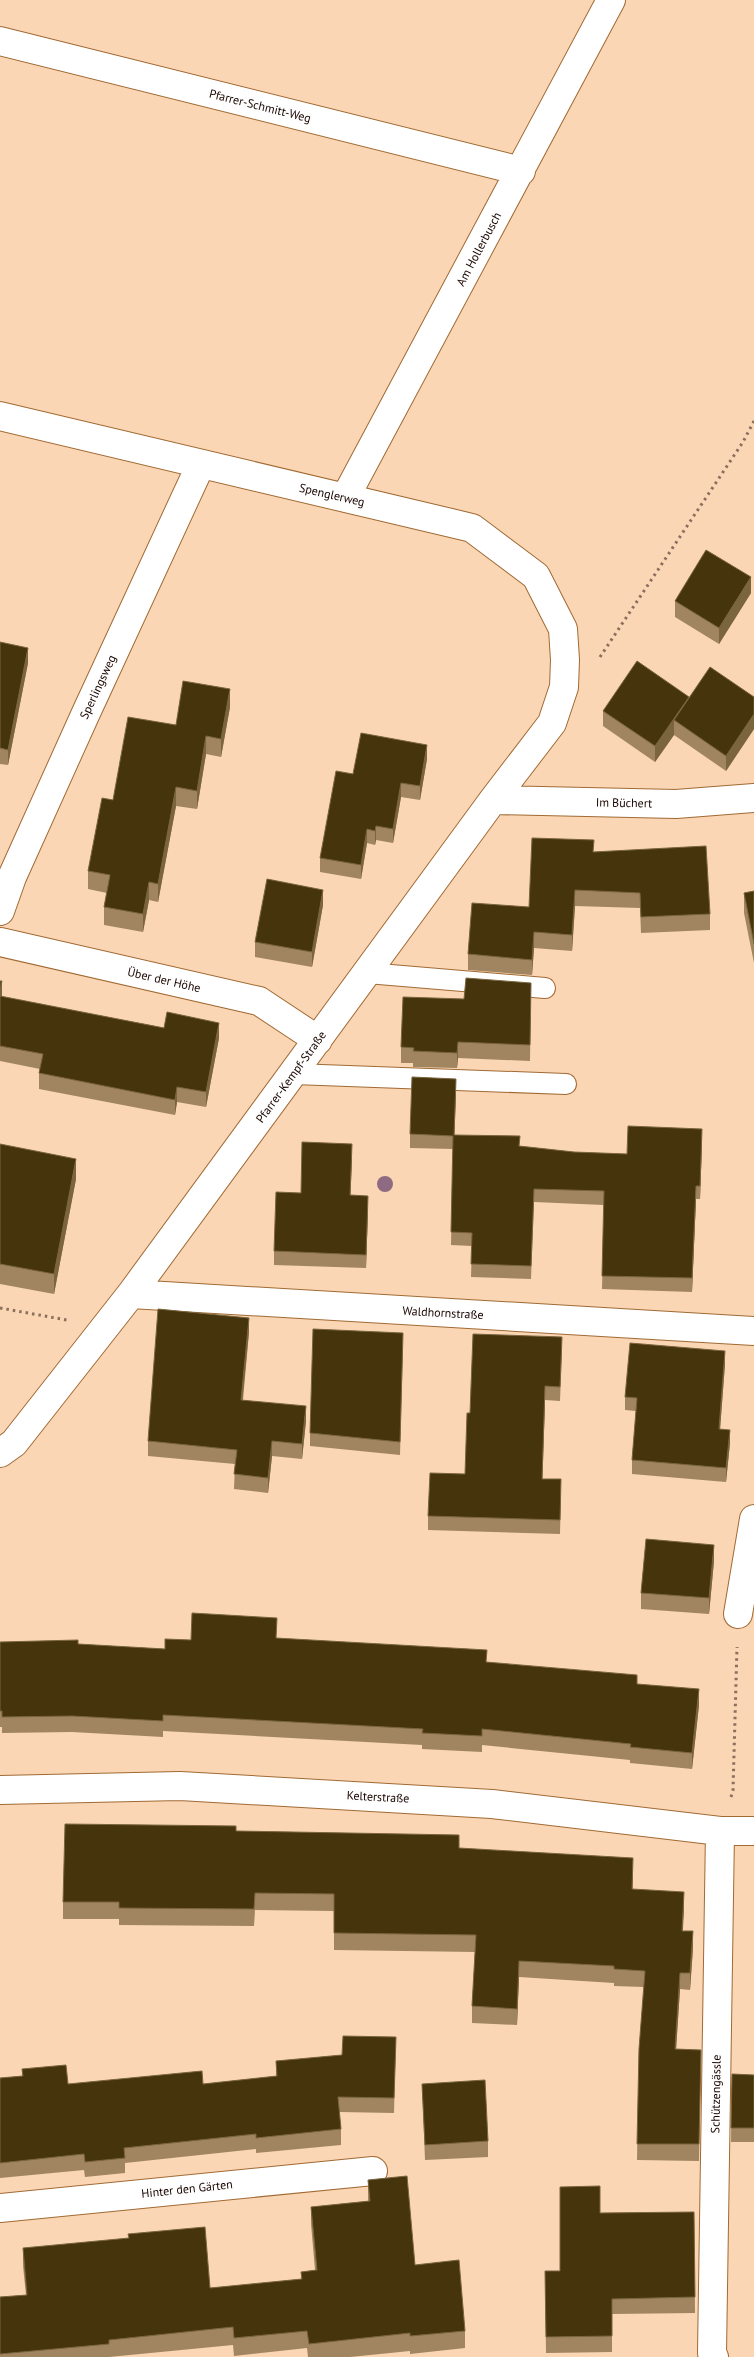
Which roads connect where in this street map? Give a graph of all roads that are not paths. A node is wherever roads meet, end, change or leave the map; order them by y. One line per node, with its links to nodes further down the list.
1 (611, 0): 3 (street, Am Hollerbusch)
2 (0, 41): 3 (street, Pfarrer-Schmitt-Weg)
3 (521, 171): 6 (street, Am Hollerbusch)
4 (0, 416): 5 (street, Spenglerweg)
5 (202, 464): 6 (street, Spenglerweg); 10 (street, Sperlingsweg)
6 (345, 498): 7 (street, Spenglerweg)
7 (564, 687): 9 (street, Pfarrer-Kempf-Straße)
8 (754, 798): 9 (street, Im Büchert)
9 (493, 800): 12 (street, Pfarrer-Kempf-Straße)
10 (0, 911)
11 (0, 942): 14 (street, Über der Höhe)
12 (367, 973): 13 (lane); 14 (street, Pfarrer-Kempf-Straße)
13 (545, 988)
14 (318, 1040): 15 (street, Pfarrer-Kempf-Straße)
15 (294, 1074): 16 (lane); 17 (street, Pfarrer-Kempf-Straße)
16 (566, 1084)
17 (131, 1294): 18 (street, Waldhornstraße); 19 (street, Pfarrer-Kempf-Straße)
18 (754, 1331)
19 (0, 1453)
20 (754, 1519): 21 (street)
21 (748, 1584): 22 (street)
22 (738, 1614)
23 (0, 1790): 24 (street, Kelterstraße)
24 (720, 1831): 25 (street, Kelterstraße); 28 (street, Schützengässle)
25 (754, 1831)
26 (373, 2171): 27 (street, Hinter den Gärten)
27 (0, 2208)
28 (714, 2357)

